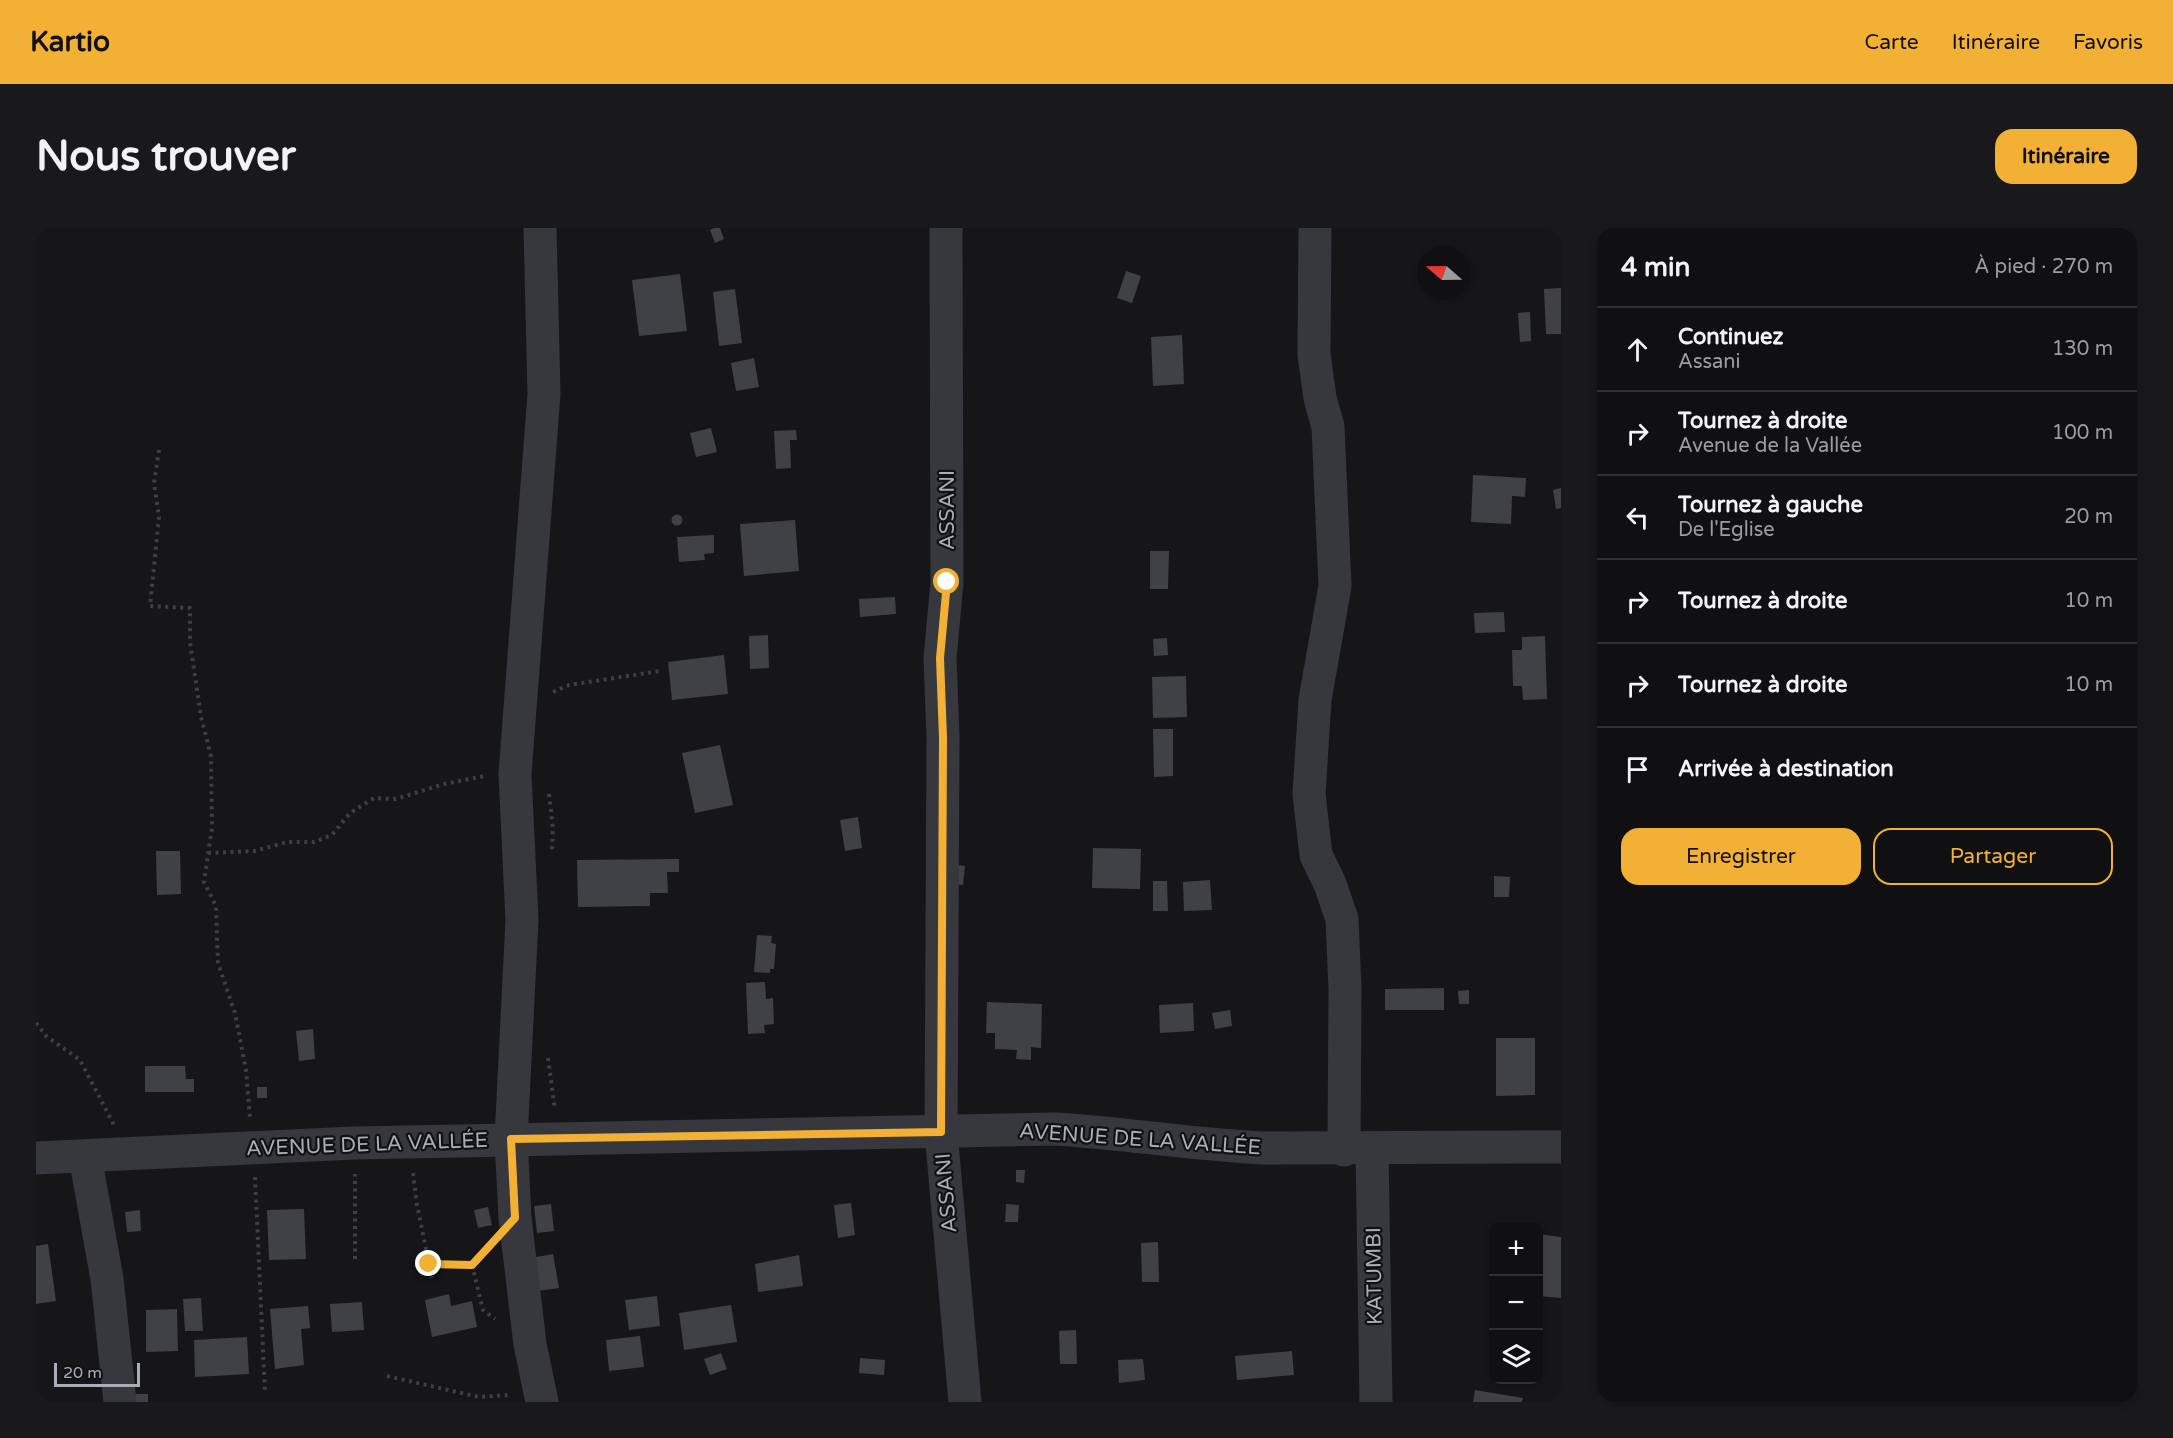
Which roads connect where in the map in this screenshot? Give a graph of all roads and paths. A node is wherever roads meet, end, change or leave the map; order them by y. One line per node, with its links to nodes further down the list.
1 (540, 228): 7 (street)
2 (946, 228): 10 (street, ASSANI)
3 (1315, 228): 16 (street, KATUMBI)
4 (159, 450): 8 (path)
5 (660, 672): 6 (path)
6 (550, 693)
7 (515, 774): 8 (path); 11 (street)
8 (208, 853): 15 (path)
9 (36, 1023): 17 (path)
10 (941, 1132): 11 (street, AVENUE DE LA VALLÉE); 16 (street, AVENUE DE LA VALLÉE); 28 (street, ASSANI)
11 (511, 1139): 12 (street, AVENUE DE LA VALLÉE); 20 (street)
12 (410, 1142): 13 (street, AVENUE DE LA VALLÉE); 22 (path)
13 (354, 1143): 15 (street, AVENUE DE LA VALLÉE); 21 (path)
14 (1561, 1147): 16 (street, AVENUE DE LA VALLÉE)
15 (252, 1148): 17 (street, AVENUE DE LA VALLÉE); 25 (path)
16 (1358, 1149): 29 (street, KATUMBI)
17 (130, 1154): 18 (street, AVENUE DE LA VALLÉE)
18 (85, 1156): 19 (street, AVENUE DE LA VALLÉE); 27 (street)
19 (36, 1158)
20 (515, 1218): 22 (path); 26 (street)
21 (354, 1259)
22 (429, 1264): 23 (path)
23 (432, 1278)
24 (387, 1376): 26 (path)
25 (265, 1392)
26 (541, 1398)
27 (120, 1402)
28 (965, 1402)
29 (1376, 1402)

